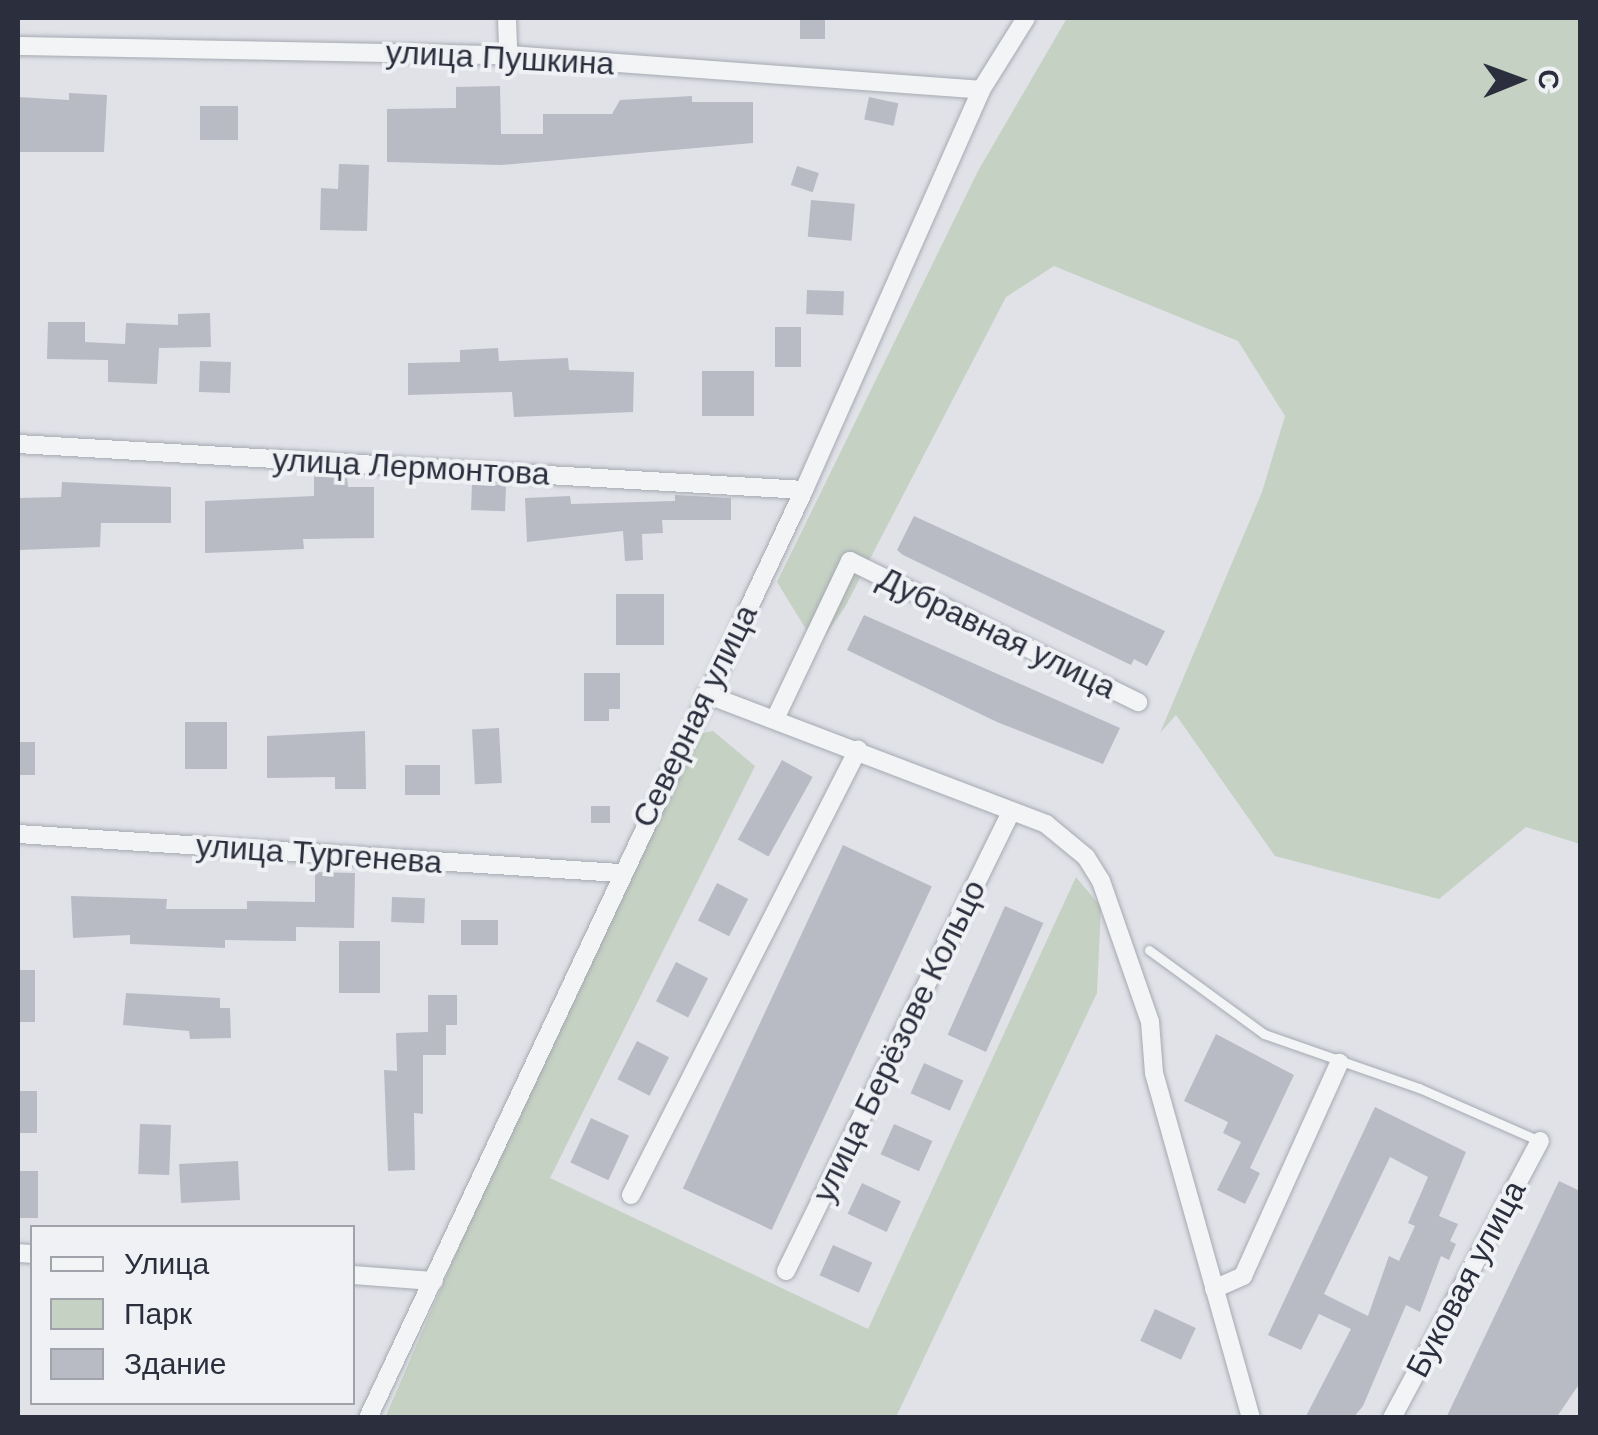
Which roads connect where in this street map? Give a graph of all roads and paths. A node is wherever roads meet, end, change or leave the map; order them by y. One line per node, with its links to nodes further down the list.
1 (507, 18): 4 (street)
2 (1026, 18): 5 (street, Северная улица)
3 (18, 46): 4 (street, улица Пушкина)
4 (508, 54): 5 (street, улица Пушкина)
5 (981, 90): 7 (street, Северная улица)
6 (18, 444): 7 (street, улица Лермонтова)
7 (804, 490): 8 (street, Северная улица)
8 (706, 694): 10 (street); 14 (street, Северная улица)
9 (1138, 702): 10 (street, Дубравная улица)
10 (774, 719): 11 (street)
11 (858, 750): 12 (street); 18 (street)
12 (1012, 812): 19 (street, улица Берёзове Кольцо); 22 (street)
13 (18, 834): 14 (street, улица Тургенева)
14 (620, 874): 21 (street, Северная улица)
15 (1149, 950): 16 (lane)
16 (1339, 1063): 17 (lane); 22 (street)
17 (1540, 1141): 25 (street, Буковая улица)
18 (631, 1195)
19 (786, 1271)
20 (355, 1276): 21 (street)
21 (434, 1281): 23 (street, Северная улица)
22 (1214, 1289): 24 (street)
23 (368, 1418)
24 (1251, 1418)
25 (1392, 1418)

